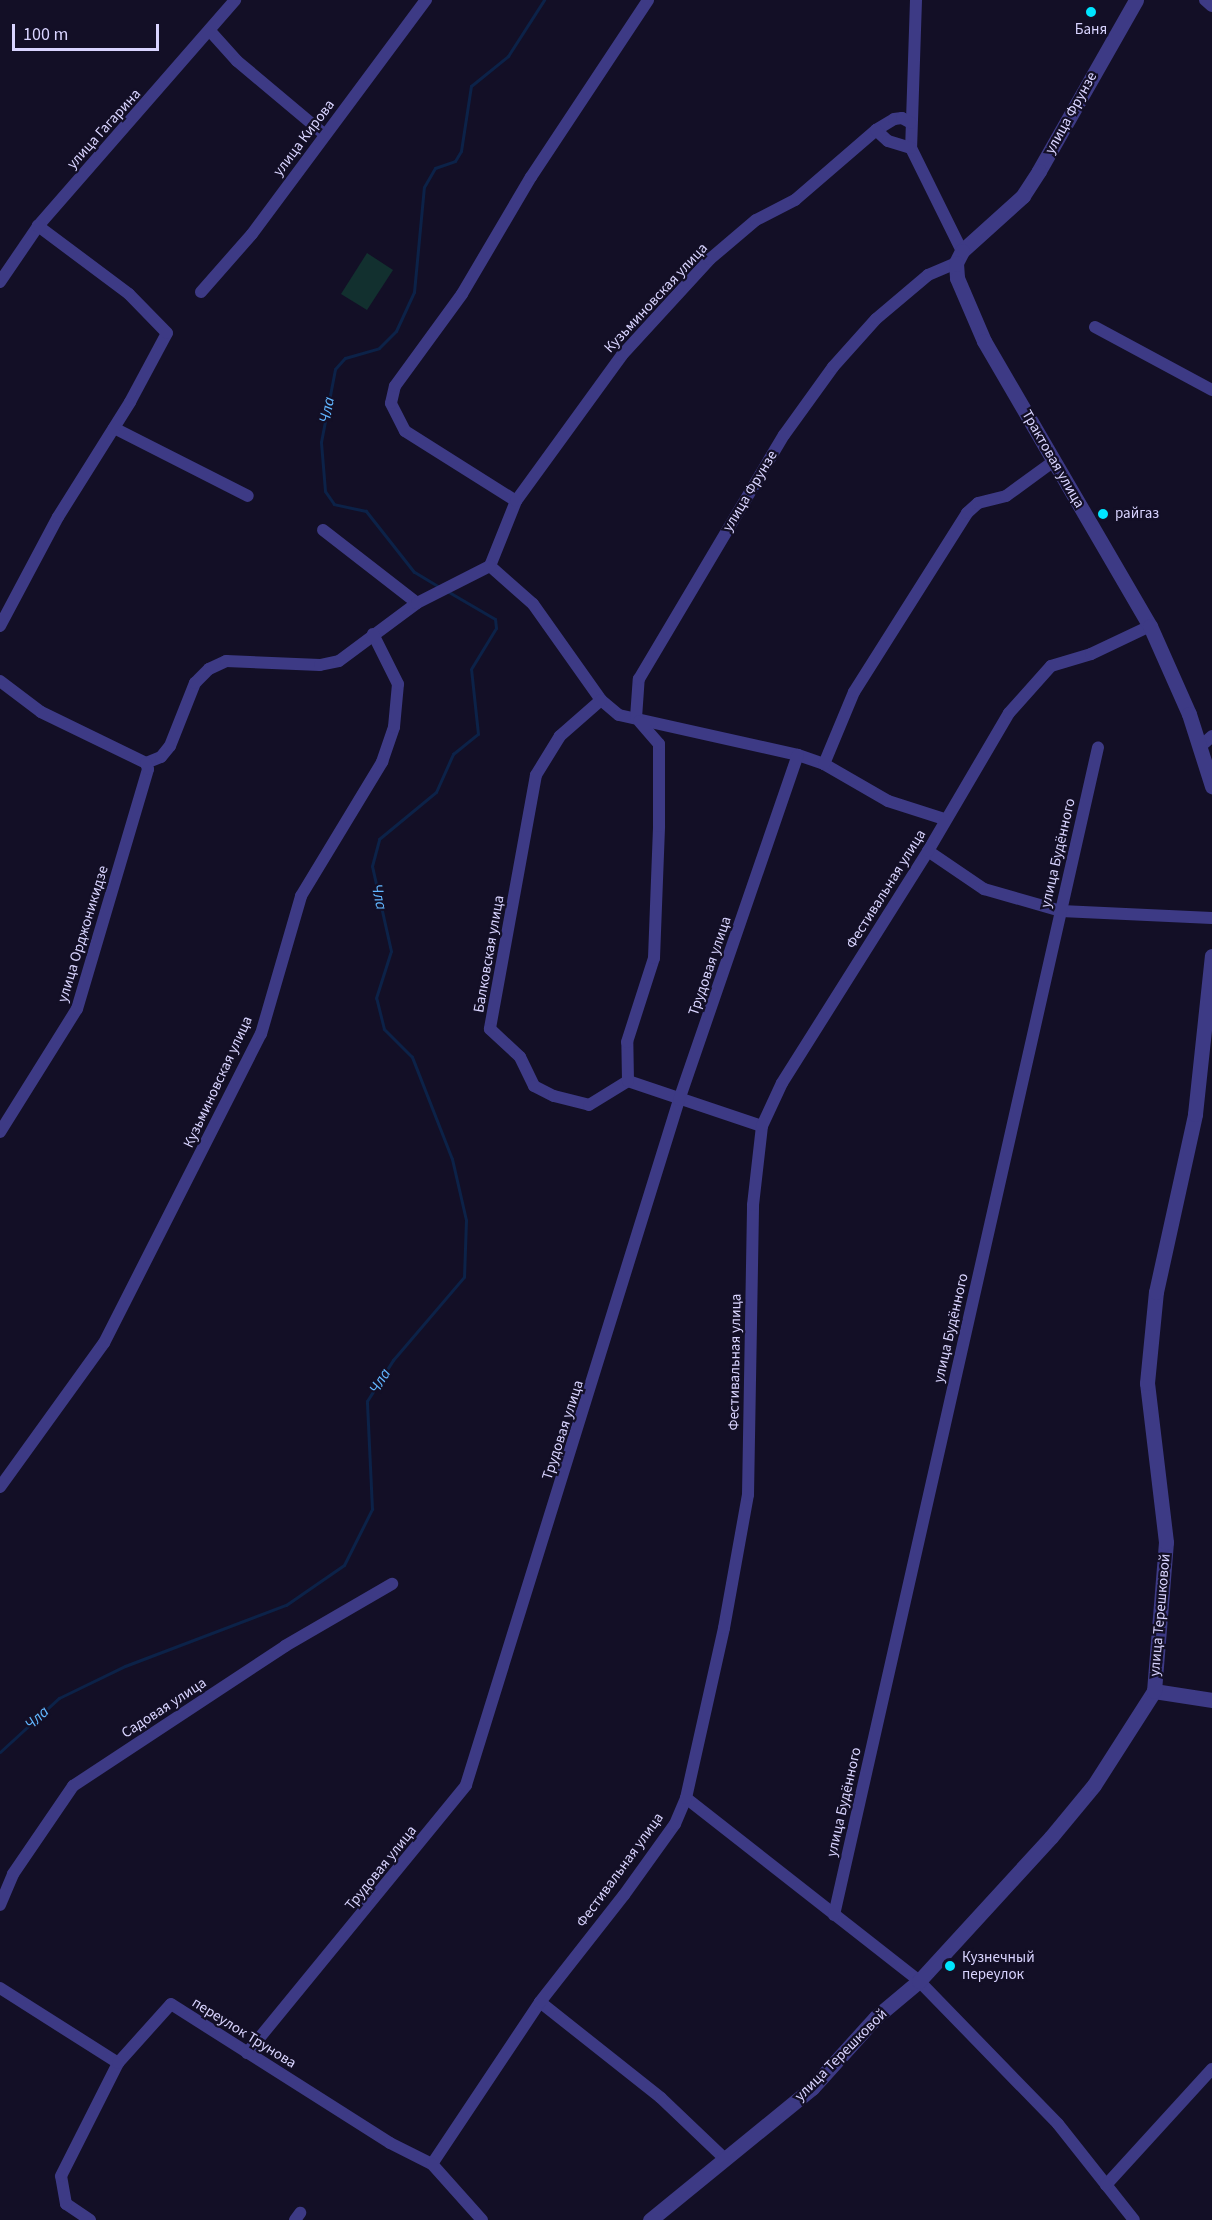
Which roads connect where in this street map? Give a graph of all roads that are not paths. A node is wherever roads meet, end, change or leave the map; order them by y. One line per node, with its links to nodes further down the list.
1 (236, 0): 8 (street, улица Гагарина)
2 (426, 0): 11 (street, улица Кирова)
3 (916, 0): 9 (street)
4 (1136, 0): 14 (street, улица Фрунзе)
5 (1205, 0): 7 (street)
6 (645, 5): 22 (street)
7 (1212, 6)
8 (210, 31): 11 (street); 13 (street, улица Гагарина)
9 (911, 123): 10 (street, Кузьминовская улица); 12 (street)
10 (876, 130): 12 (street); 22 (street, Кузьминовская улица)
11 (324, 134): 16 (street, улица Кирова)
12 (910, 148): 14 (street)
13 (38, 226): 15 (street, улица Гагарина); 19 (street)
14 (959, 257): 20 (street, Трактовая улица); 31 (street, улица Фрунзе)
15 (0, 282)
16 (201, 292)
17 (1095, 327): 18 (street)
18 (1212, 390)
19 (114, 428): 21 (street); 26 (street)
20 (1054, 461): 27 (street, Трактовая улица); 36 (street)
21 (248, 496)
22 (516, 501): 24 (street, Кузьминовская улица)
23 (323, 530): 25 (street)
24 (490, 566): 25 (street); 30 (street)
25 (417, 603): 28 (street)
26 (0, 626)
27 (1150, 626): 32 (street, Трактовая улица); 38 (street, Фестивальная улица)
28 (373, 634): 35 (street); 47 (street, Кузьминовская улица)
29 (0, 681): 35 (street)
30 (601, 700): 31 (street); 43 (street, Балковская улица)
31 (636, 718): 34 (street); 43 (street)
32 (1206, 741): 37 (street, Трактовая улица)
33 (1098, 747): 40 (street, улица Будённого)
34 (798, 755): 36 (street); 44 (street, Трудовая улица)
35 (146, 763): 46 (street, улица Орджоникидзе)
36 (824, 764): 38 (street)
37 (1212, 786)
38 (944, 819): 39 (street, Фестивальная улица)
39 (928, 851): 40 (street); 45 (street, Фестивальная улица)
40 (1061, 911): 41 (street); 53 (street, улица Будённого)
41 (1212, 918)
42 (1212, 956): 49 (street, улица Терешковой)
43 (628, 1081): 44 (street)
44 (679, 1100): 45 (street); 57 (street, Трудовая улица)
45 (762, 1126): 51 (street, Фестивальная улица)
46 (0, 1132)
47 (0, 1487)
48 (392, 1584): 52 (street, Садовая улица)
49 (1154, 1691): 50 (street); 54 (street, улица Терешковой)
50 (1212, 1700)
51 (687, 1798): 53 (street); 56 (street, Фестивальная улица)
52 (0, 1905)
53 (834, 1915): 54 (street)
54 (919, 1981): 60 (street, улица Терешковой); 62 (street)
55 (0, 1988): 58 (street)
56 (540, 2001): 60 (street); 61 (street, Фестивальная улица)
57 (247, 2053): 58 (street, переулок Трунова); 61 (street, переулок Трунова)
58 (118, 2063): 63 (street, переулок Трунова)
59 (1212, 2069): 62 (street)
60 (724, 2158): 65 (street, улица Терешковой)
61 (432, 2164): 64 (street, переулок Трунова)
62 (1106, 2185): 66 (street)
63 (90, 2220)
64 (482, 2220)
65 (650, 2220)
66 (1134, 2220)

